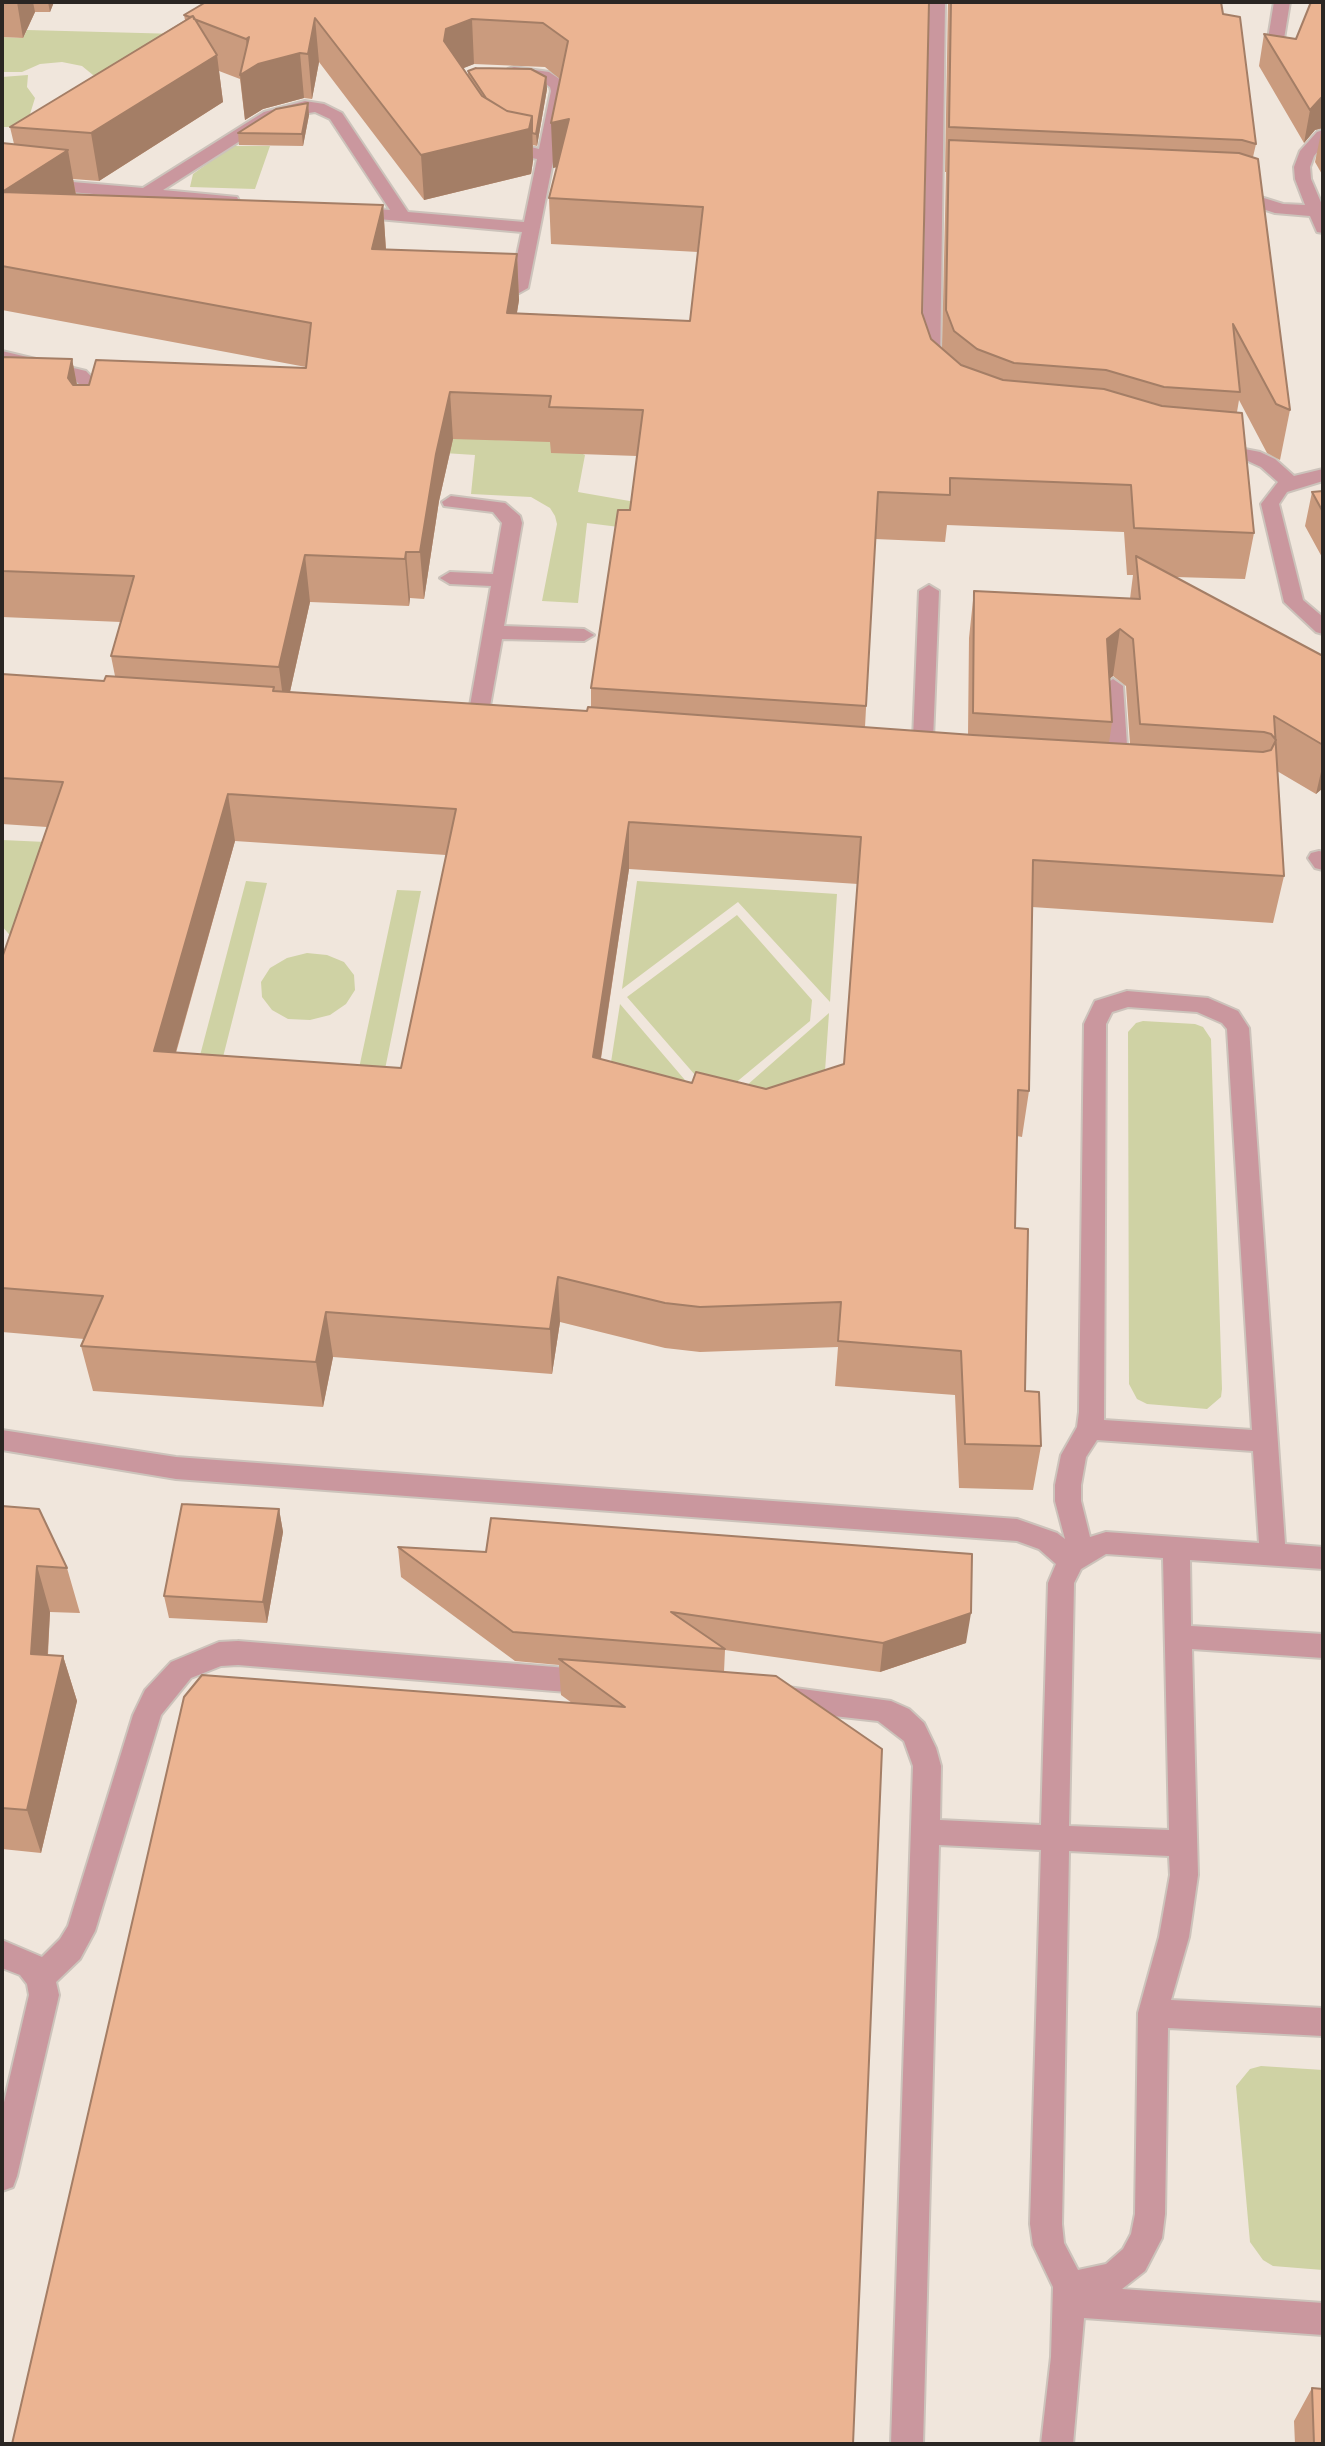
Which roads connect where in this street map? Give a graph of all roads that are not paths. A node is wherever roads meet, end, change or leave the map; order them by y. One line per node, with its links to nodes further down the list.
1 (937, 2): 19 (street)
2 (1282, 2): 3 (street)
3 (1275, 45)
4 (504, 72): 7 (street)
5 (487, 128): 7 (street)
6 (1323, 135): 13 (street)
7 (546, 155): 15 (street)
8 (2, 181): 10 (street)
9 (1218, 193): 13 (street)
10 (145, 194): 11 (street); 14 (street)
11 (251, 203)
12 (326, 210): 14 (street)
13 (1316, 211): 16 (street)
14 (402, 216): 15 (street)
15 (531, 228): 17 (street)
16 (1323, 228)
17 (519, 288)
18 (2, 356): 20 (street)
19 (939, 384)
20 (88, 425)
21 (1193, 447): 23 (street)
22 (1323, 475): 23 (street)
23 (1290, 483): 28 (street)
24 (451, 502): 26 (street)
25 (450, 578): 26 (street)
26 (502, 580): 29 (street)
27 (929, 591): 33 (street)
28 (1323, 628)
29 (493, 632): 30 (street); 32 (street)
30 (584, 635)
31 (1113, 686): 34 (street)
32 (474, 736)
33 (922, 767)
34 (1119, 780)
35 (1090, 1429): 37 (street); 37 (street); 40 (street)
36 (2, 1440): 40 (street)
37 (1266, 1441): 39 (street)
38 (1176, 1546): 39 (street); 40 (street); 42 (street)
39 (1273, 1554): 41 (street)
40 (1076, 1557): 47 (street)
41 (1323, 1558)
42 (1178, 1637): 43 (street); 48 (street)
43 (1323, 1646)
44 (612, 1684): 50 (street)
45 (752, 1696): 46 (street)
46 (926, 1832): 47 (street); 56 (street)
47 (1056, 1838): 48 (street); 54 (street)
48 (1184, 1844): 51 (street)
49 (2, 1954): 50 (street)
50 (40, 1978): 53 (street)
51 (1153, 2013): 52 (street); 54 (street)
52 (1323, 2022)
53 (2, 2176)
54 (1068, 2294): 55 (street); 57 (street)
55 (1323, 2319)
56 (907, 2444)
57 (1057, 2444)

